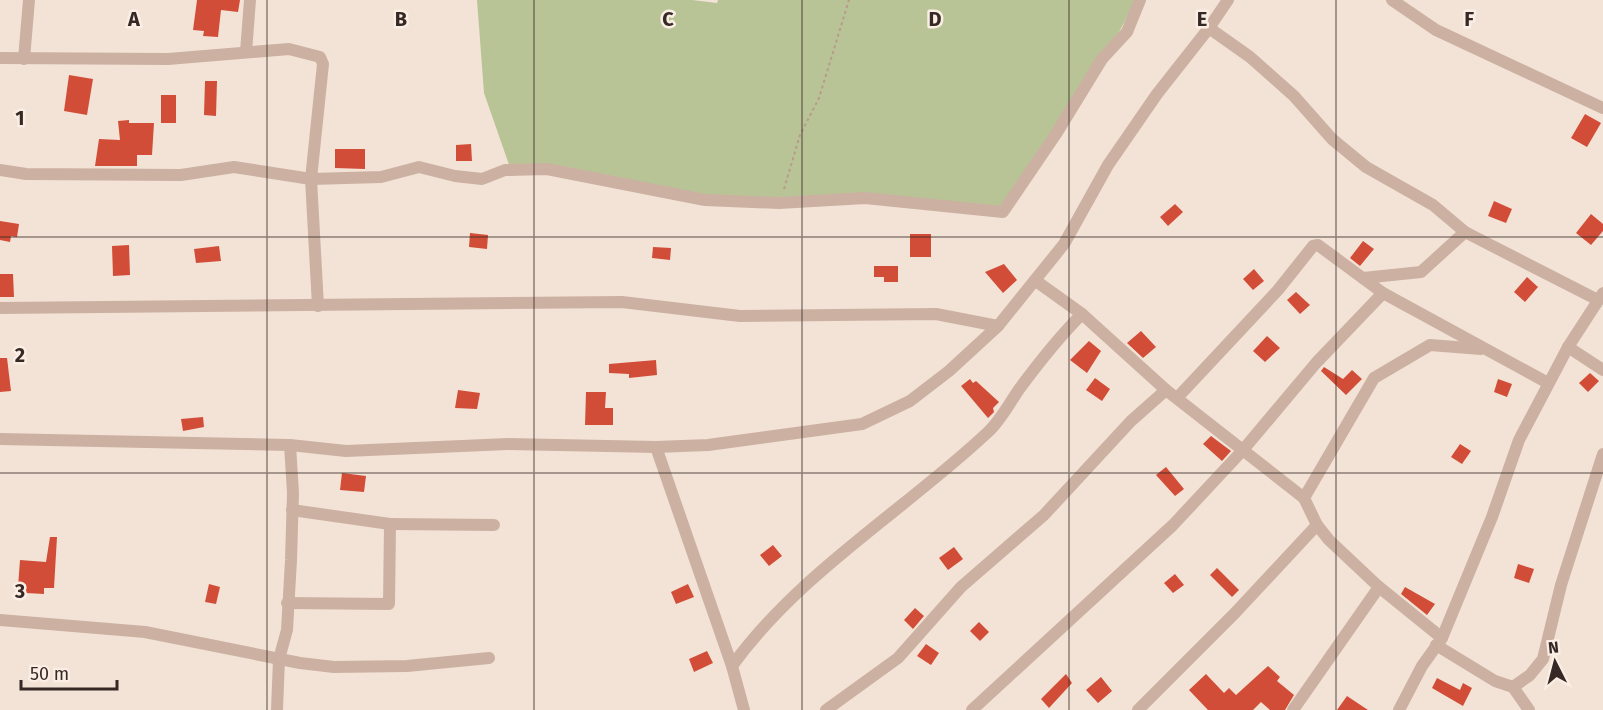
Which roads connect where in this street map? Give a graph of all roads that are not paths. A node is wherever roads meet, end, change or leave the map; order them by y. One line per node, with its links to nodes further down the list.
1 (29, 0): 9 (street)
2 (250, 0): 7 (street)
3 (1140, 0): 12 (street)
4 (1228, 0): 6 (street)
5 (1392, 0): 10 (street)
6 (1209, 28): 13 (street); 15 (street)
7 (246, 52): 9 (street); 12 (street)
8 (0, 58): 9 (street)
9 (24, 59)
10 (1603, 108)
11 (0, 170): 12 (street)
12 (311, 179): 18 (street)
13 (1465, 232): 14 (street); 17 (street)
14 (1363, 278): 16 (street); 27 (street)
15 (1036, 282): 20 (street); 21 (street)
16 (1383, 293): 23 (street); 31 (street)
17 (1600, 297): 22 (street)
18 (318, 306): 19 (street); 21 (street)
19 (0, 308)
20 (1082, 314): 26 (street); 44 (street)
21 (998, 326): 30 (street)
22 (1568, 347): 24 (street); 25 (street)
23 (1485, 349): 25 (street); 33 (street)
24 (1603, 370)
25 (1548, 383): 41 (street)
26 (1166, 390): 27 (street); 48 (street)
27 (1177, 398): 31 (street)
28 (0, 439): 29 (street)
29 (290, 445): 30 (street); 34 (street)
30 (656, 447): 44 (street)
31 (1243, 450): 33 (street); 49 (street)
32 (1603, 454): 45 (street)
33 (1304, 498): 37 (street)
34 (292, 510): 35 (street); 39 (street)
35 (390, 524): 36 (street); 39 (street)
36 (494, 525)
37 (1317, 525): 38 (street); 50 (street)
38 (1379, 587): 41 (street); 51 (street)
39 (287, 603): 42 (street)
40 (0, 620): 42 (street)
41 (1439, 641): 45 (street); 52 (street)
42 (279, 658): 43 (street); 46 (street)
43 (489, 658)
44 (732, 666): 47 (street)
45 (1514, 687): 53 (street)
46 (278, 710)
47 (744, 710)
48 (826, 710)
49 (972, 710)
50 (1137, 710)
51 (1293, 710)
52 (1399, 710)
53 (1529, 710)

